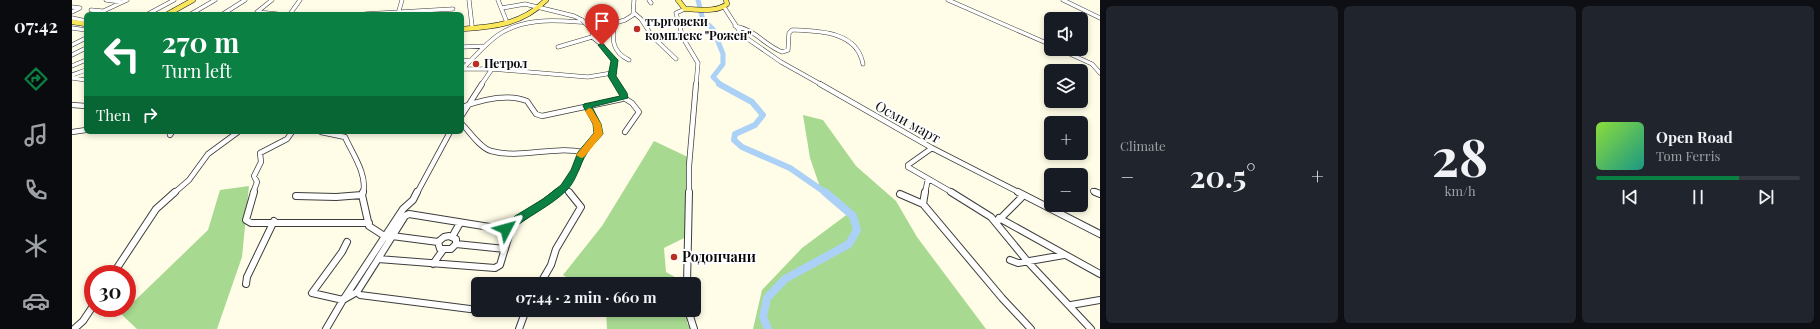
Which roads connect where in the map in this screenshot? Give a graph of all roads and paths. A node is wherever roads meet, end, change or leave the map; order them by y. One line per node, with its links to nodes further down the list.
1 (106, 0): 19 (street)
2 (174, 0): 27 (street)
3 (193, 0): 28 (main road)
4 (197, 0): 29 (main road)
5 (215, 0): 30 (street)
6 (245, 0): 31 (street)
7 (272, 0): 32 (street)
8 (300, 0): 33 (street)
9 (402, 0): 34 (street)
10 (469, 0): 49 (street)
11 (498, 0): 22 (street)
12 (542, 0): 20 (main road)
13 (546, 0): 20 (main road)
14 (634, 0): 37 (street)
15 (678, 0): 24 (main road)
16 (726, 0): 21 (main road)
17 (948, 0): 58 (street)
18 (1063, 0): 39 (street)
19 (125, 1): 26 (street)
20 (538, 7): 22 (street); 36 (street); 49 (main road); 53 (main road)
21 (724, 7): 24 (main road); 50 (street, Осми март)
22 (502, 8): 40 (street)
23 (453, 9): 35 (street)
24 (688, 9): 130 (street)
25 (91, 10): 26 (street)
26 (103, 11)
27 (152, 12)
28 (172, 12)
29 (176, 12)
30 (194, 12)
31 (227, 12)
32 (257, 12)
33 (291, 12)
34 (399, 12)
35 (412, 12)
36 (566, 13): 41 (street); 54 (street, bridge)
37 (634, 13): 44 (street); 67 (street)
38 (72, 18): 43 (street)
39 (1100, 18)
40 (506, 20)
41 (560, 20): 44 (street); 61 (street)
42 (72, 22): 45 (main road)
43 (84, 23)
44 (614, 23): 69 (street)
45 (84, 24)
46 (84, 24): 47 (main road)
47 (72, 25)
48 (84, 25): 51 (street)
49 (472, 26): 52 (main road)
50 (735, 26): 72 (street); 98 (street, Осми март)
51 (72, 28)
52 (464, 28)
53 (464, 28)
54 (592, 37): 63 (street); 78 (street)
55 (72, 39): 57 (street)
56 (84, 39): 57 (street)
57 (81, 41): 59 (street)
58 (1044, 42)
59 (74, 44): 60 (street)
60 (84, 46)
61 (485, 46): 62 (street); 68 (street)
62 (464, 47)
63 (558, 47)
64 (84, 48): 65 (street)
65 (72, 55)
66 (1074, 56): 79 (street)
67 (676, 59)
68 (471, 60): 71 (street); 74 (street)
69 (629, 60)
70 (84, 61): 73 (street)
71 (464, 61)
72 (863, 64)
73 (72, 66)
74 (464, 67)
75 (464, 69): 76 (street)
76 (492, 69): 78 (street); 84 (street)
77 (84, 71): 80 (street)
78 (612, 72): 83 (street)
79 (1100, 73)
80 (72, 75)
81 (72, 78): 82 (street)
82 (84, 80)
83 (624, 98): 88 (street); 93 (street)
84 (470, 104): 87 (street); 88 (street); 89 (street)
85 (72, 105): 86 (street)
86 (84, 106)
87 (464, 106)
88 (587, 106): 99 (street)
89 (464, 112)
90 (464, 126): 99 (street)
91 (84, 130): 92 (street)
92 (72, 132)
93 (625, 132)
94 (235, 134): 127 (street)
95 (291, 134): 109 (street)
96 (334, 134): 105 (street)
97 (449, 134): 115 (street)
98 (932, 148): 100 (street); 107 (street, Осми март)
99 (583, 152): 101 (street)
100 (928, 179): 108 (street); 110 (street)
101 (564, 187): 113 (street); 129 (street)
102 (1093, 191): 104 (street)
103 (900, 194): 108 (street)
104 (1100, 194)
105 (362, 195): 106 (street); 111 (street)
106 (296, 196)
107 (1023, 196): 110 (street); 114 (street, Осми март)
108 (923, 204): 144 (street)
109 (274, 222): 111 (street); 131 (street)
110 (999, 222): 122 (street); 125 (street)
111 (369, 223): 115 (street)
112 (460, 223): 113 (street); 115 (street); 116 (street)
113 (506, 229): 121 (street)
114 (1100, 234)
115 (389, 236): 118 (street); 123 (street); 133 (street)
116 (452, 237): 118 (street); 119 (street)
117 (347, 242): 133 (street)
118 (438, 242): 120 (street)
119 (456, 244): 120 (street); 121 (street)
120 (443, 250): 126 (street)
121 (505, 250): 126 (street)
122 (1064, 255): 125 (street); 128 (street)
123 (377, 259): 126 (street); 132 (street)
124 (1010, 260): 125 (street)
125 (1027, 262): 135 (street)
126 (433, 264)
127 (119, 265)
128 (1100, 274)
129 (544, 277)
130 (687, 277)
131 (246, 284)
132 (357, 292): 133 (street); 136 (street)
133 (343, 300): 141 (street)
134 (1100, 300): 135 (street)
135 (1071, 305): 145 (street)
136 (470, 309)
137 (86, 317): 140 (street)
138 (523, 317): 142 (street)
139 (690, 317): 143 (street)
140 (74, 329)
141 (326, 329)
142 (519, 329)
143 (694, 329)
144 (1031, 329)
145 (1091, 329)

